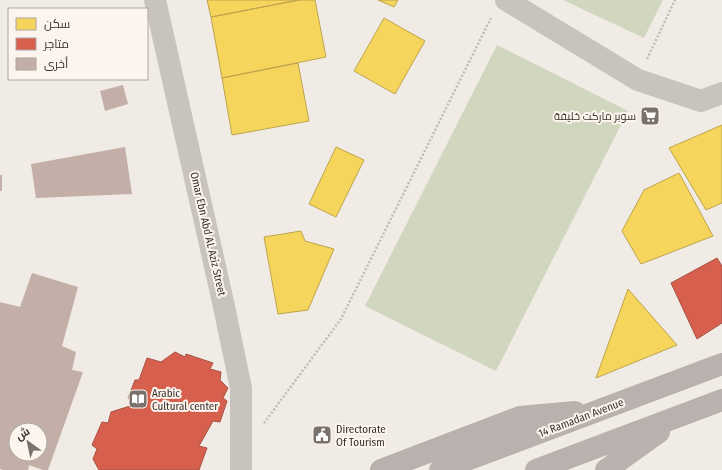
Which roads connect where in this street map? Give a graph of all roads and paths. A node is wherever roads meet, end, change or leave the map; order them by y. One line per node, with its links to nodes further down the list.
1 (155, 0): 11 (street, Omar Ebn Abd AL Aziz Street)
2 (675, 0): 4 (path)
3 (500, 7): 4 (street); 11 (path)
4 (638, 80): 5 (street)
5 (722, 93)
6 (722, 364): 8 (main road, 14 Ramadan Avenue)
7 (722, 400): 9 (main road)
8 (604, 409): 12 (main road); 13 (main road, 14 Ramadan Avenue)
9 (683, 414): 10 (main road); 16 (main road)
10 (602, 445): 14 (main road); 15 (main road)
11 (241, 462)
12 (381, 470)
13 (440, 470)
14 (536, 470)
15 (579, 470)
16 (606, 470)

